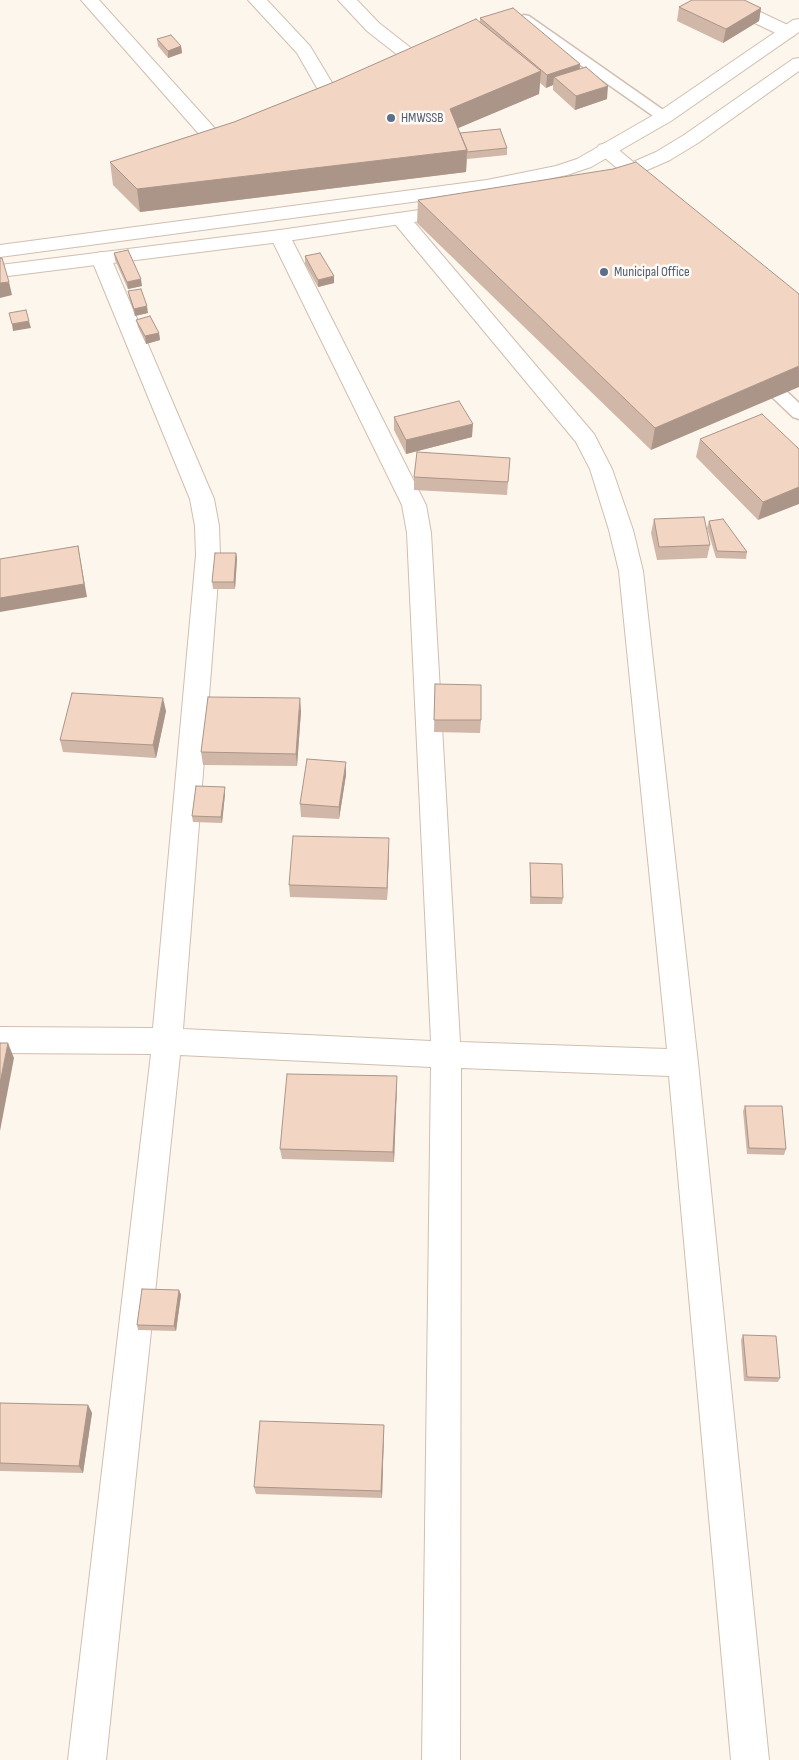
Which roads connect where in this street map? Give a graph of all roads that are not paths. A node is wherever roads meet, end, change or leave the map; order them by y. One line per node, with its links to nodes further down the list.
1 (90, 0): 11 (street)
2 (258, 0): 9 (street)
3 (347, 0): 7 (street)
4 (721, 0): 6 (street)
5 (524, 19): 10 (lane)
6 (793, 28): 10 (street)
7 (410, 56)
8 (799, 63): 13 (street)
9 (328, 91)
10 (664, 117): 12 (street)
11 (213, 138)
12 (606, 149): 13 (street); 18 (street)
13 (637, 175): 14 (street)
14 (588, 189)
15 (469, 209): 16 (street)
16 (402, 220): 17 (street); 26 (street)
17 (280, 236): 19 (street); 25 (street)
18 (0, 251)
19 (102, 258): 20 (street); 24 (street)
20 (0, 271)
21 (750, 366): 22 (lane)
22 (799, 413)
23 (0, 1040): 24 (street)
24 (167, 1041): 25 (street); 27 (street)
25 (446, 1055): 26 (street); 28 (street)
26 (683, 1063): 29 (street)
27 (87, 1760)
28 (441, 1760)
29 (750, 1760)

